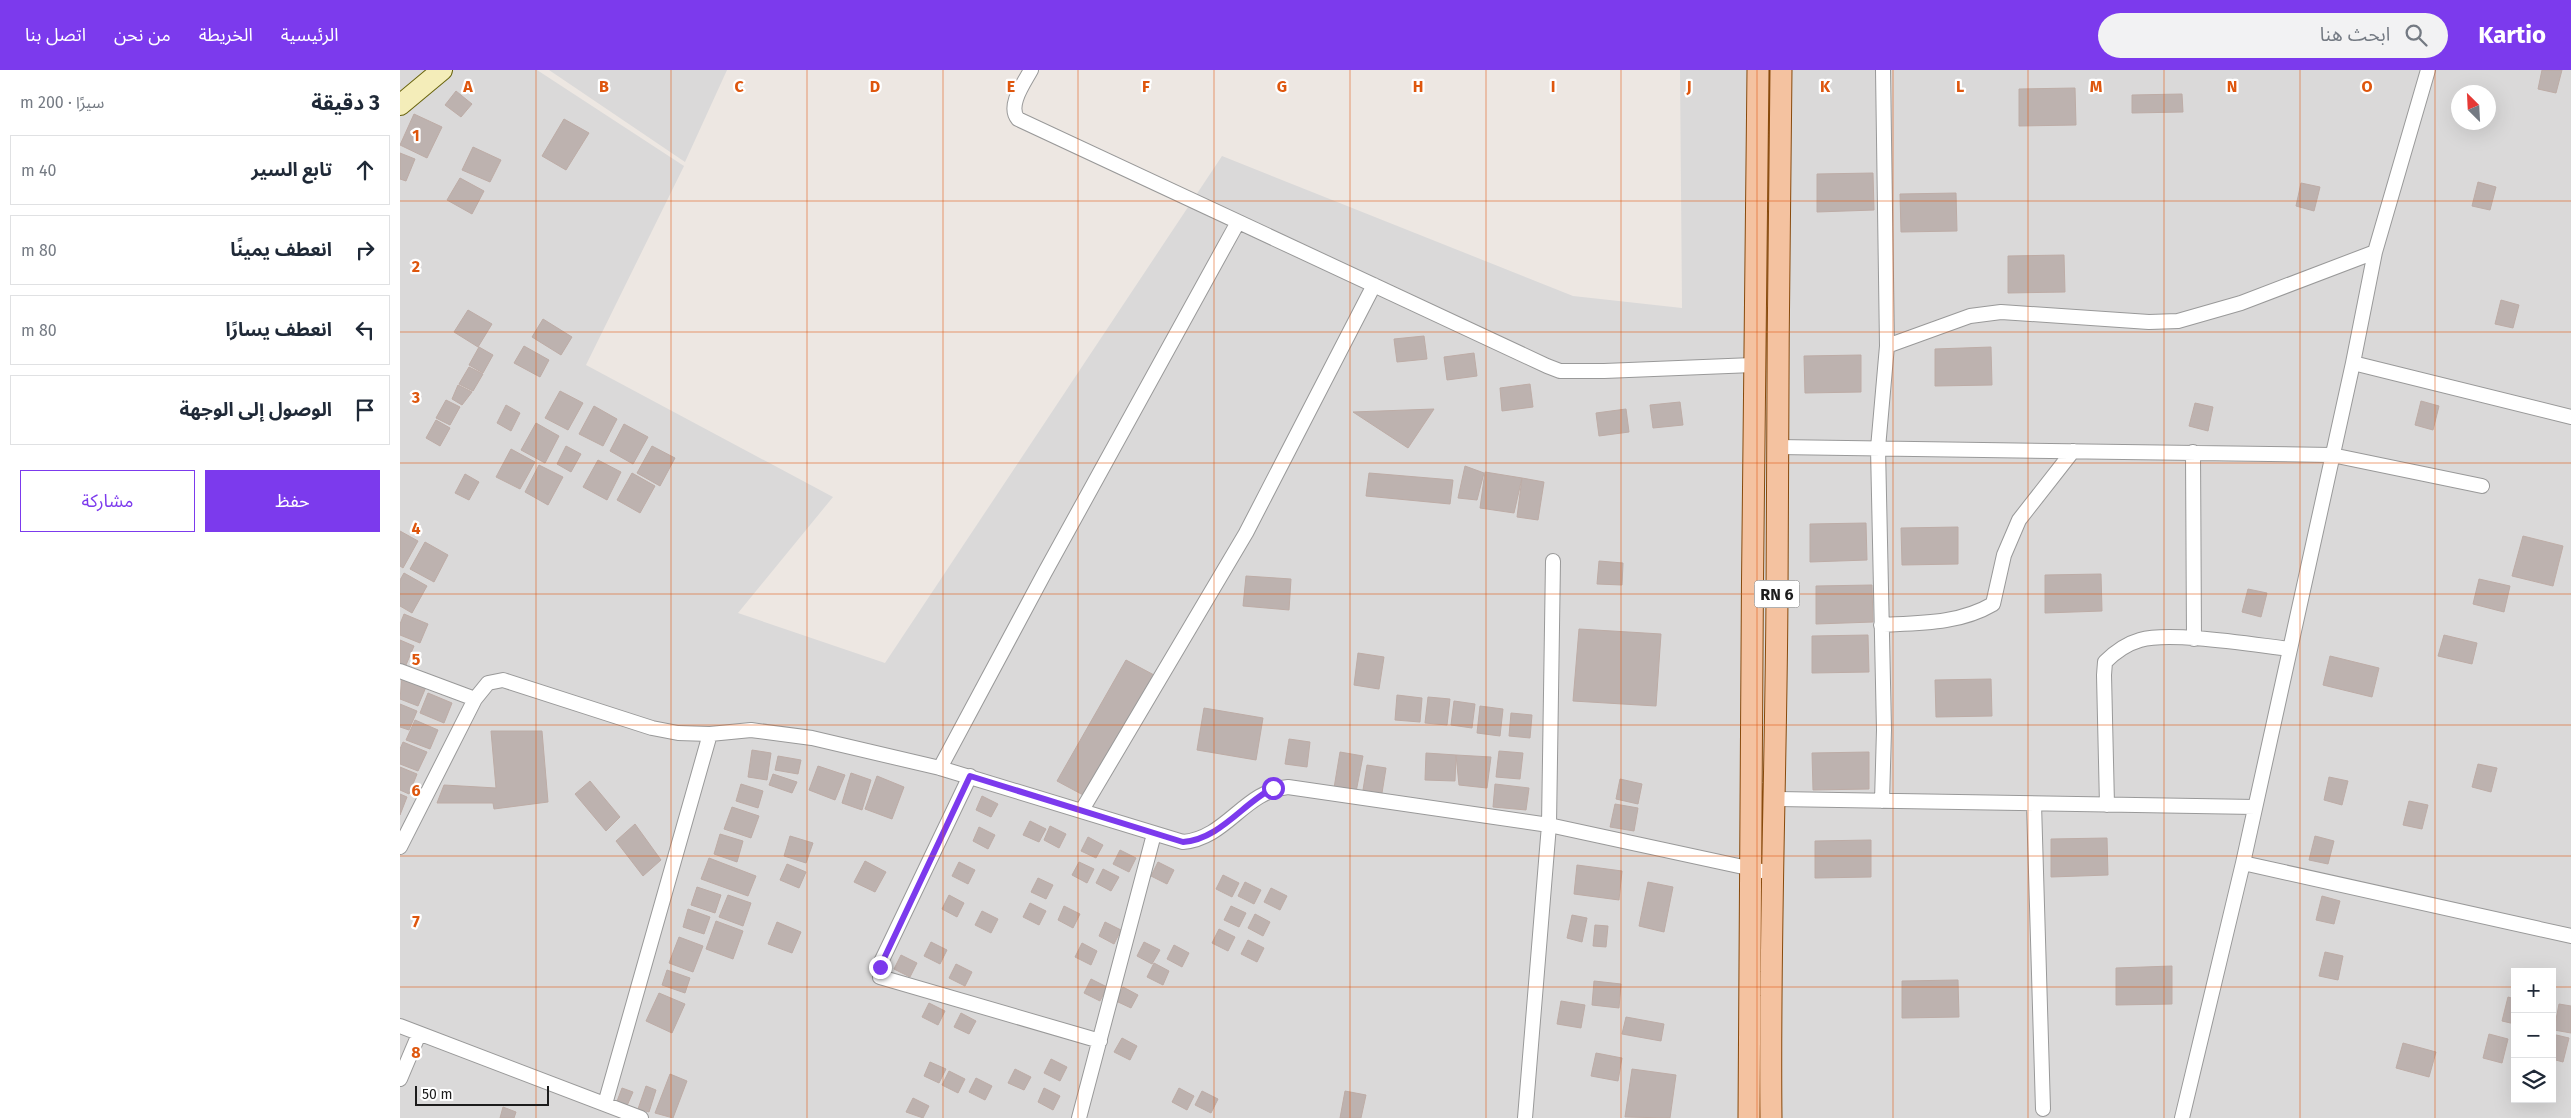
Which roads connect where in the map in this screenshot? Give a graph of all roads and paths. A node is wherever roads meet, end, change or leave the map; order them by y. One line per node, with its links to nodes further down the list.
1 (442, 70): 7 (street)
2 (1031, 70): 8 (street)
3 (1758, 70): 13 (main road, RN 6)
4 (1781, 70): 15 (main road, RN 6)
5 (1883, 70): 11 (street)
6 (2428, 70): 9 (street)
7 (400, 105)
8 (1238, 222): 10 (street); 28 (street)
9 (2375, 252): 11 (street); 12 (street)
10 (1374, 285): 13 (street); 35 (street)
11 (1887, 346): 16 (street)
12 (2353, 362): 14 (street); 19 (street)
13 (1753, 366): 40 (main road, RN 6)
14 (2571, 417)
15 (1776, 447): 16 (street); 30 (main road, RN 6)
16 (1878, 448): 17 (street); 22 (street)
17 (2073, 451): 18 (street); 22 (street)
18 (2193, 452): 19 (street); 23 (street)
19 (2332, 454): 20 (street); 24 (street)
20 (2482, 486)
21 (1553, 561): 36 (street)
22 (1881, 625): 31 (street)
23 (2194, 639): 24 (street); 33 (street)
24 (2290, 649): 34 (street)
25 (400, 671): 26 (street)
26 (474, 698): 27 (street); 38 (street)
27 (710, 734): 28 (street); 46 (street)
28 (940, 768): 29 (street)
29 (970, 776): 35 (street); 44 (street)
30 (1774, 799): 31 (street); 40 (main road, RN 6)
31 (1882, 801): 32 (street)
32 (2034, 804): 33 (street); 47 (street)
33 (2107, 805): 34 (street)
34 (2255, 808): 39 (street)
35 (1082, 810): 37 (street)
36 (1549, 825): 37 (street); 40 (street); 50 (street)
37 (1154, 834): 44 (street)
38 (400, 847)
39 (2243, 863): 41 (street); 53 (street)
40 (1761, 872): 51 (main road, RN 6); 52 (main road, RN 6)
41 (2571, 936)
42 (400, 1026): 43 (street)
43 (419, 1034): 45 (street); 46 (street)
44 (1100, 1041): 49 (street)
45 (400, 1079)
46 (605, 1104): 48 (street)
47 (2043, 1109)
48 (640, 1118)
49 (1079, 1118)
50 (1524, 1118)
51 (1749, 1118)
52 (1771, 1118)
53 (2182, 1118)

